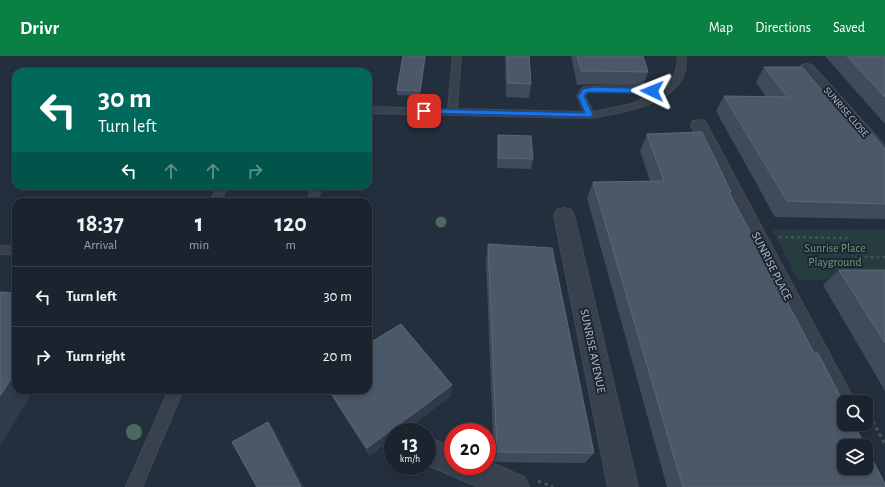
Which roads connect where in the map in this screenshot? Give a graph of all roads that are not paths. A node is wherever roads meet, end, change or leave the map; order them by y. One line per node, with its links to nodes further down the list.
1 (457, 56): 6 (lane)
2 (682, 56): 4 (lane)
3 (807, 68): 9 (street, SUNRISE CLOSE)
4 (666, 91): 7 (lane); 7 (lane)
5 (372, 110): 6 (lane)
6 (452, 112): 7 (lane)
7 (590, 115)
8 (700, 125): 14 (street, SUNRISE PLACE)
9 (885, 157)
10 (564, 215): 18 (street, SUNRISE AVENUE)
11 (0, 250): 12 (lane)
12 (12, 250)
13 (174, 394): 16 (lane)
14 (843, 395)
15 (485, 475): 17 (street)
16 (134, 487)
17 (514, 487)
18 (623, 487)

